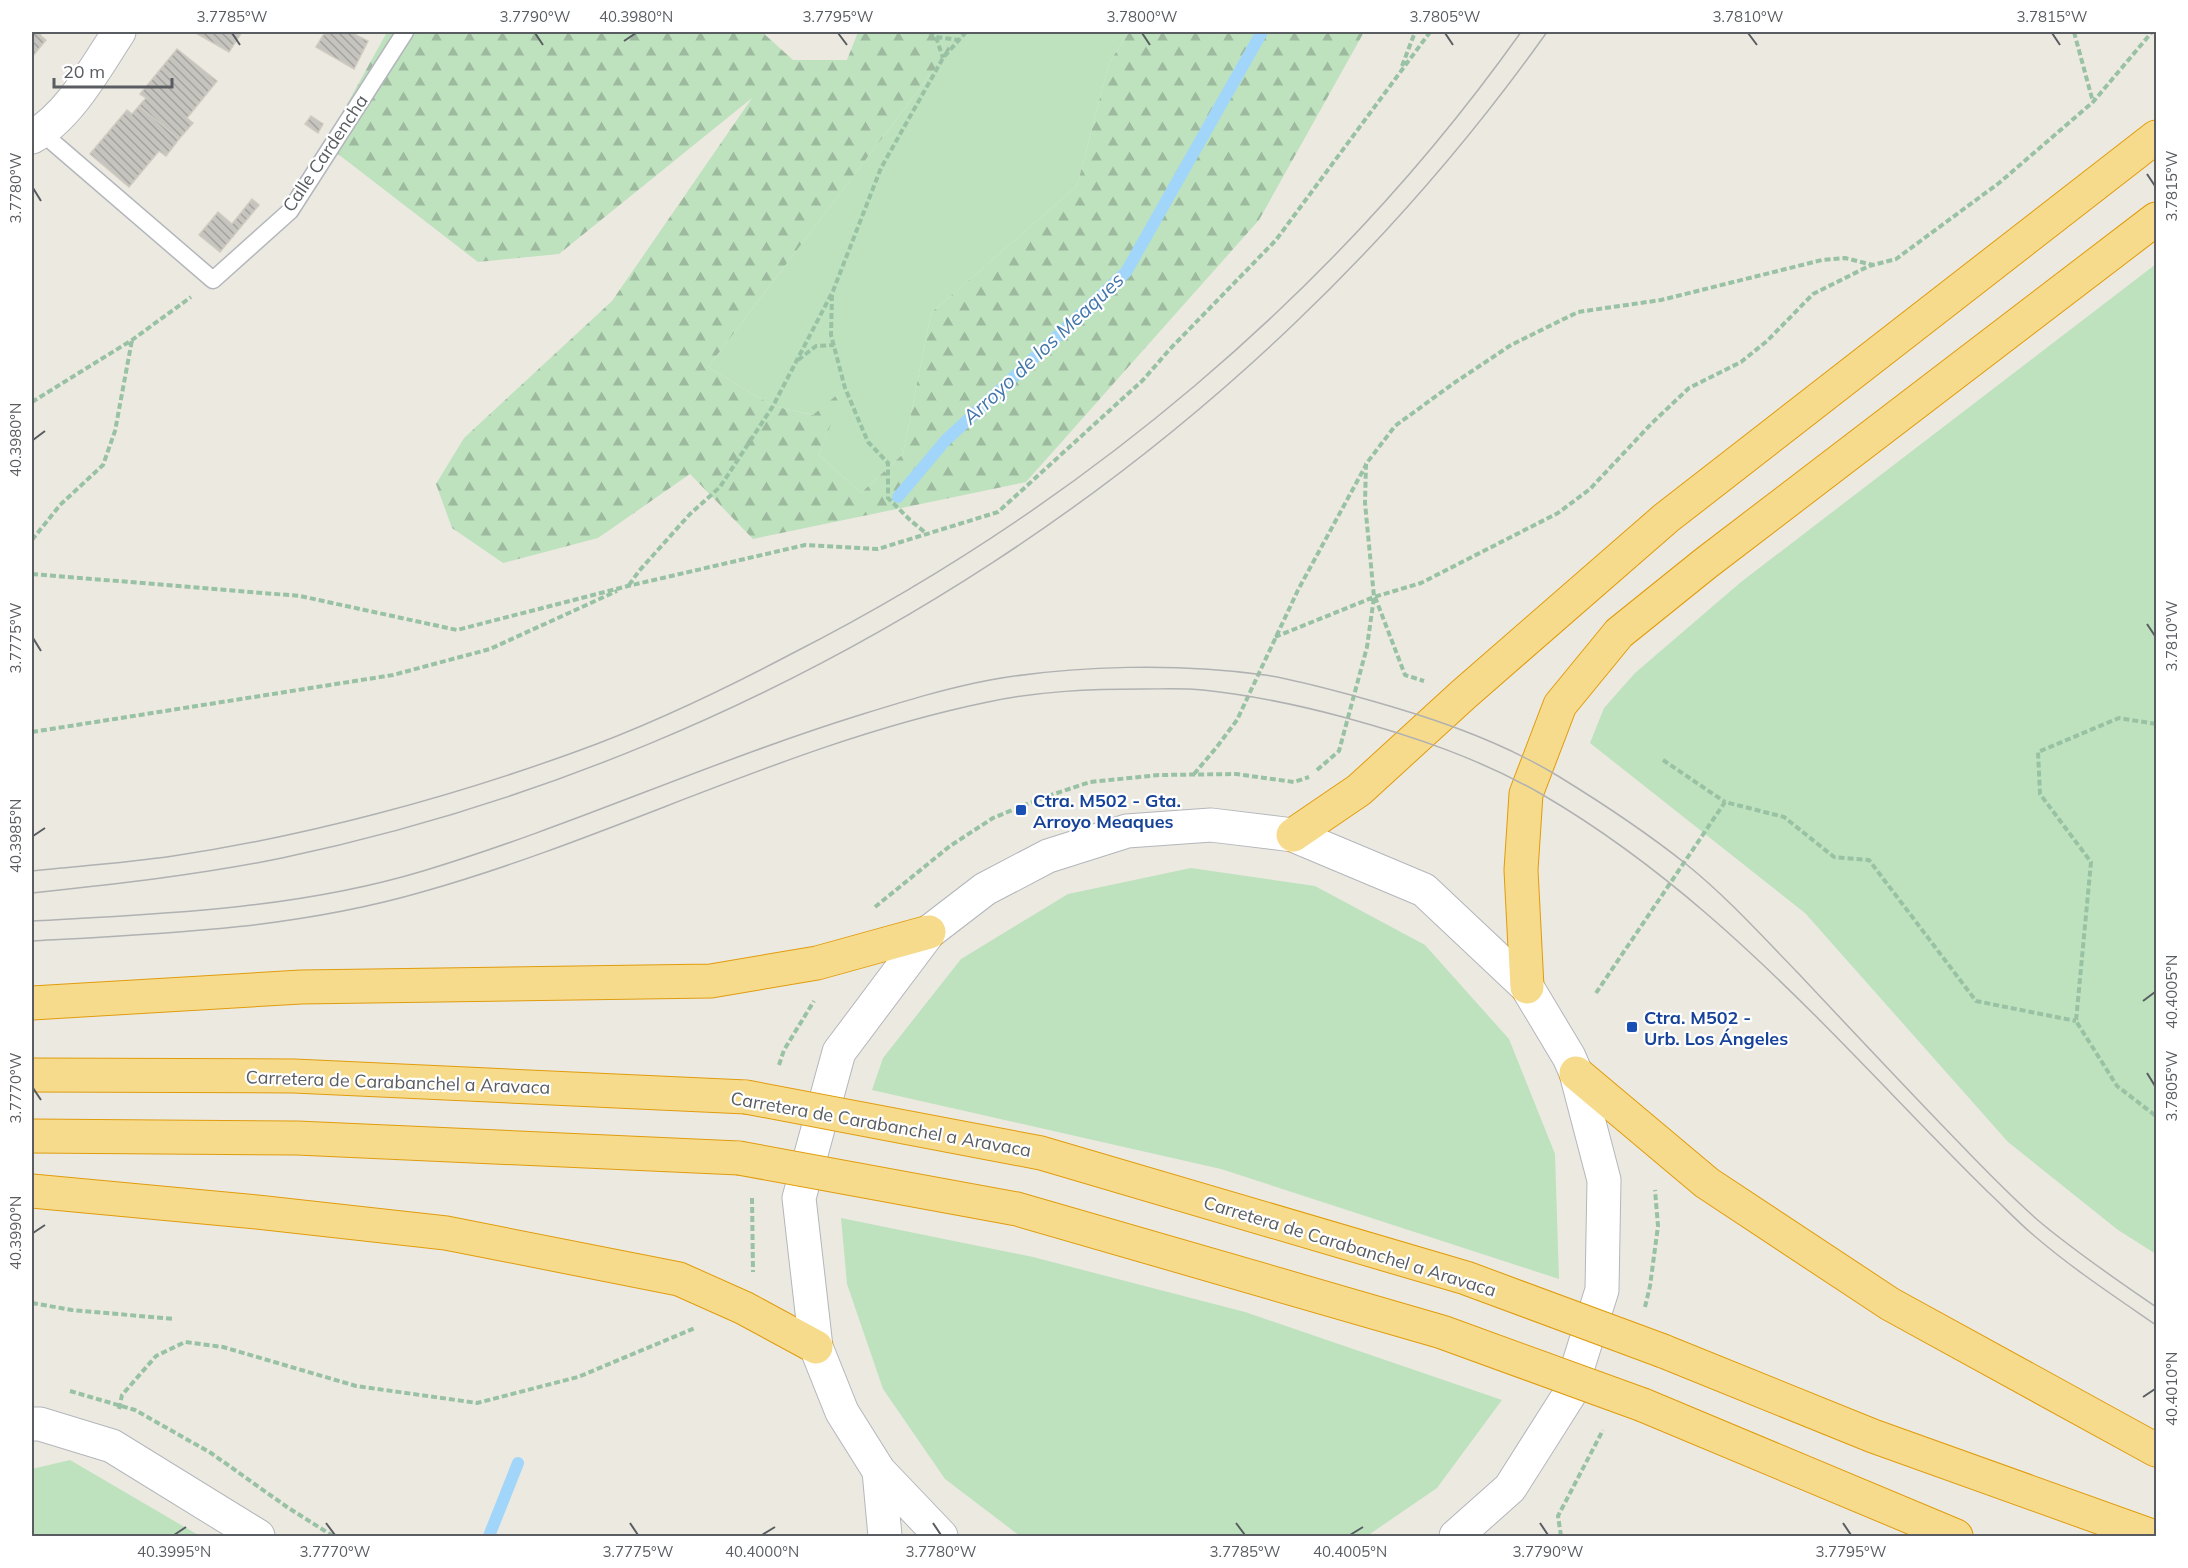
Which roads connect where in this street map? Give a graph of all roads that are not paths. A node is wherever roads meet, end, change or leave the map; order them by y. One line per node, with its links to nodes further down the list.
1 (119, 32): 3 (street)
2 (405, 32): 3 (lane, Calle Cardencha)
3 (36, 135)
4 (2157, 137): 6 (highway)
5 (2157, 219): 8 (highway)
6 (1293, 835): 7 (street); 8 (street)
7 (929, 932): 9 (highway); 14 (street)
8 (1527, 987): 10 (street)
9 (32, 1003)
10 (1576, 1073): 16 (highway); 21 (street)
11 (32, 1075): 23 (highway, Carretera de Carabanchel a Aravaca, bridge)
12 (32, 1137): 22 (highway, bridge)
13 (32, 1191): 14 (highway)
14 (816, 1347): 17 (street)
15 (32, 1424): 18 (street)
16 (2157, 1450)
17 (879, 1471): 19 (street); 20 (street)
18 (258, 1536)
19 (885, 1536)
20 (941, 1536)
21 (1456, 1536)
22 (1956, 1536)
23 (2152, 1536)

